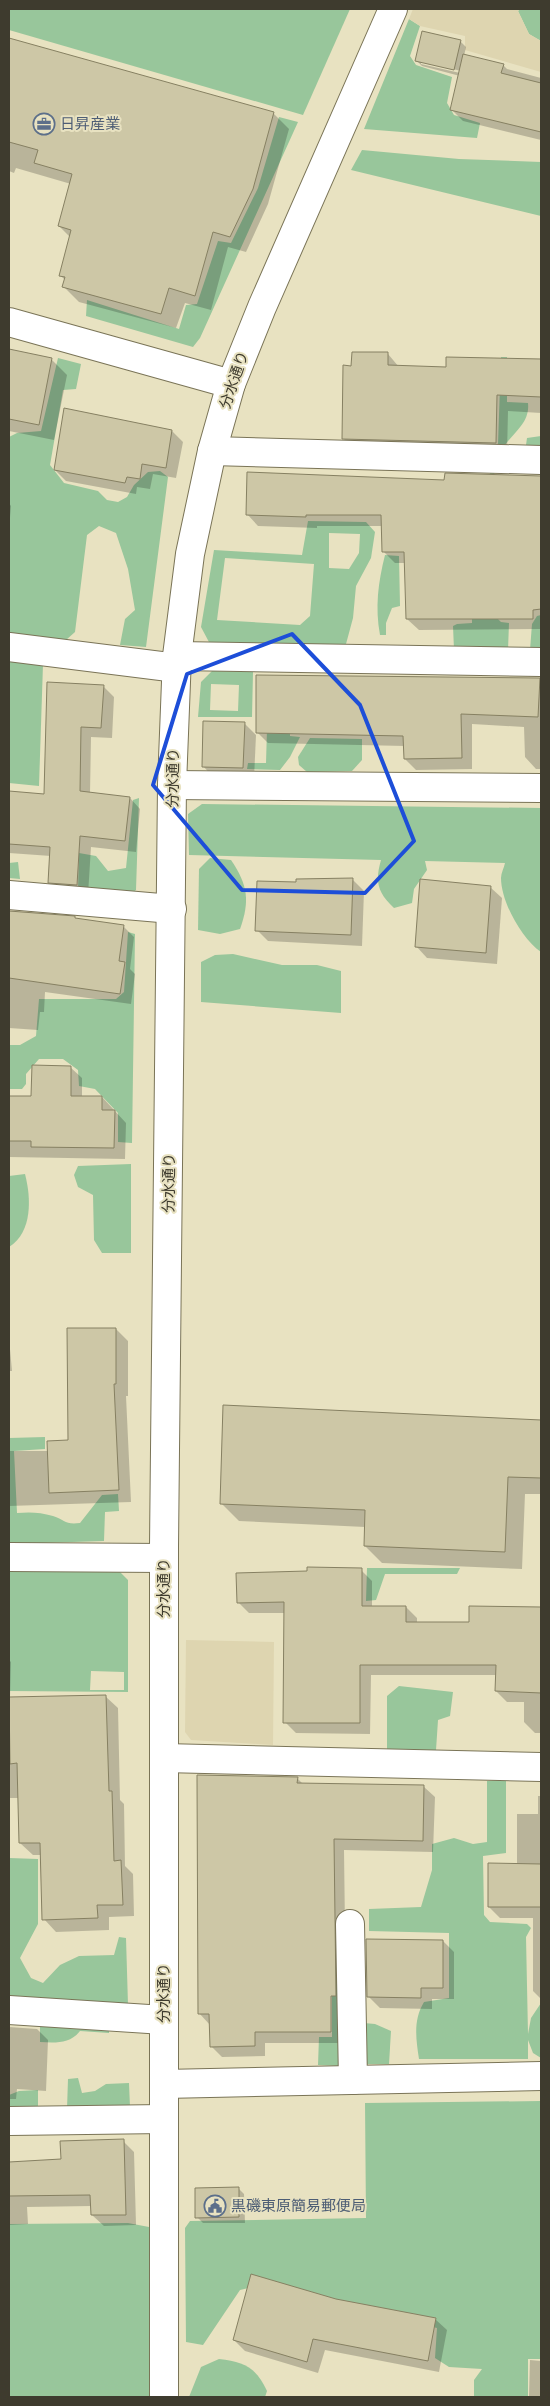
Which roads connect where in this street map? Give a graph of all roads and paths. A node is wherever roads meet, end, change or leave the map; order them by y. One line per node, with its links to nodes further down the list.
1 (393, 9): 3 (street, 分水通り)
2 (9, 322): 3 (street)
3 (231, 384): 4 (street, 分水通り)
4 (212, 451): 5 (street); 7 (street, 分水通り)
5 (541, 460)
6 (9, 648): 7 (street)
7 (177, 662): 8 (street); 9 (street, 分水通り)
8 (541, 662)
9 (172, 785): 10 (street); 12 (street, 分水通り)
10 (541, 788)
11 (9, 895): 12 (street)
12 (172, 909): 14 (street, 分水通り)
13 (9, 1557): 14 (street)
14 (164, 1558): 15 (street, 分水通り)
15 (164, 1758): 16 (street); 19 (street, 分水通り)
16 (541, 1767)
17 (350, 1924): 21 (street)
18 (9, 2010): 19 (street)
19 (164, 2020): 22 (street, 分水通り)
20 (541, 2076): 21 (street)
21 (353, 2080): 22 (street)
22 (164, 2084): 23 (street, 分水通り)
23 (164, 2119): 24 (street); 25 (street, 分水通り)
24 (9, 2121)
25 (164, 2397)

